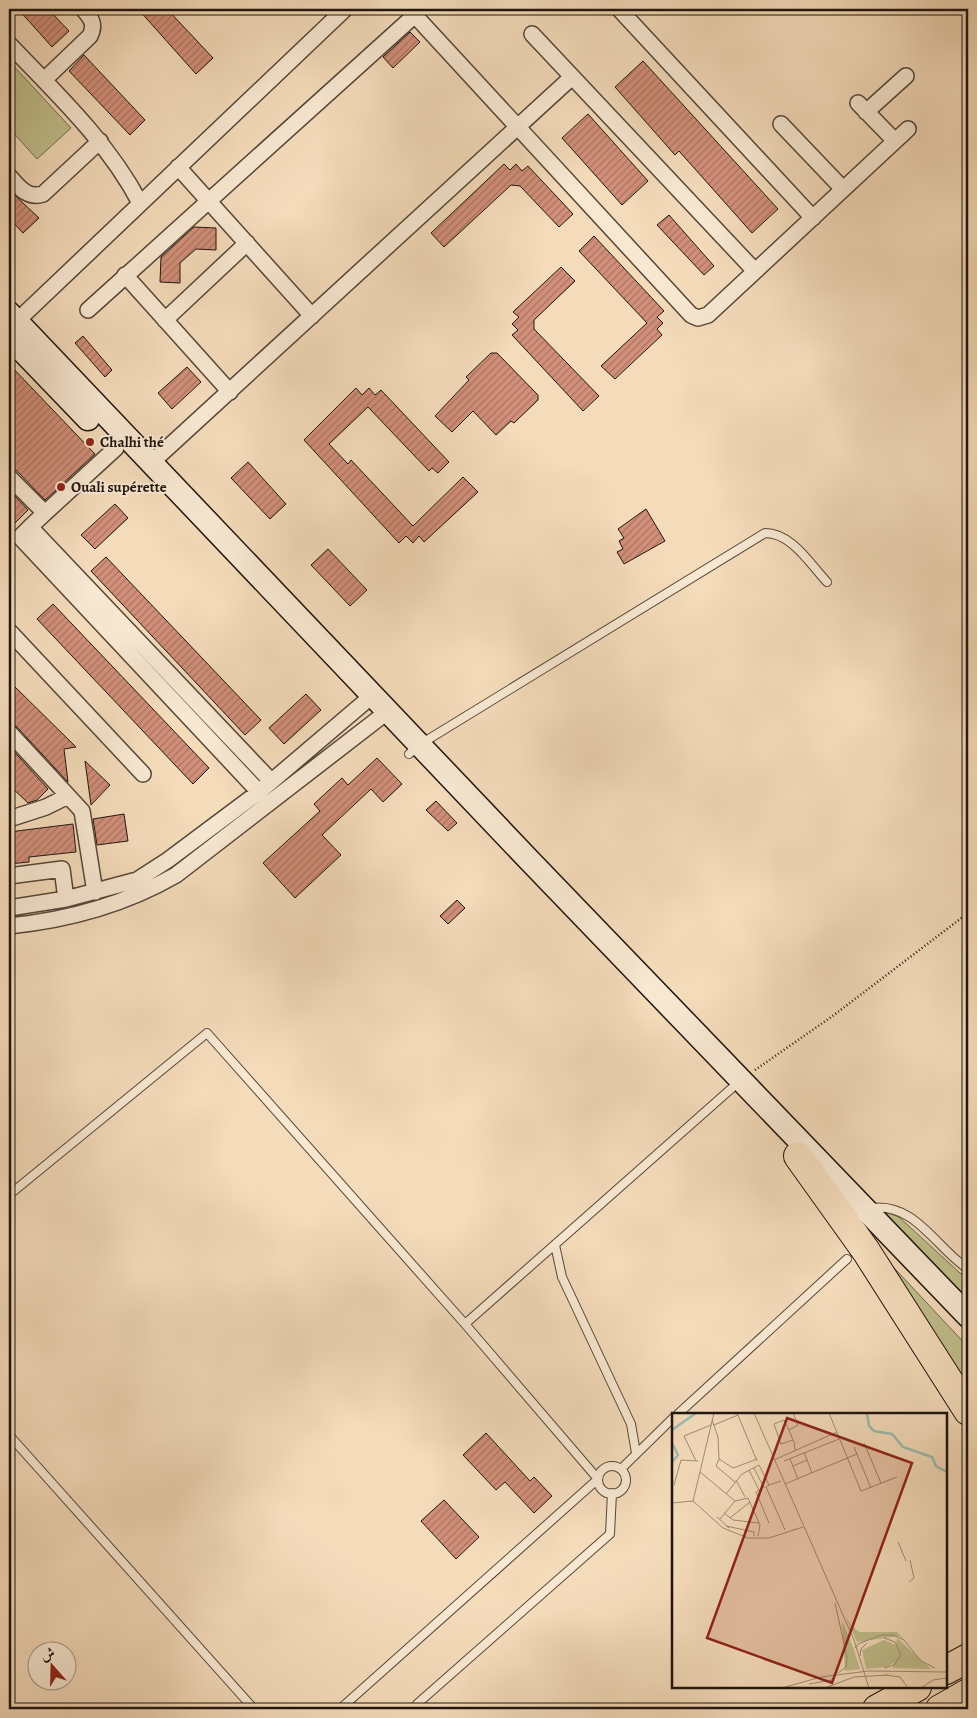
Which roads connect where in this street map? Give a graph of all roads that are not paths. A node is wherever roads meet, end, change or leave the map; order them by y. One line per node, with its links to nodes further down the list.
1 (82, 9): 9 (street)
2 (345, 9): 15 (street)
3 (619, 9): 20 (street)
4 (412, 12): 11 (street); 18 (street)
5 (532, 34): 8 (street)
6 (9, 44): 9 (street)
7 (906, 76): 14 (street)
8 (572, 77): 11 (street); 22 (street)
9 (44, 80): 13 (street)
10 (781, 124): 17 (street)
11 (518, 127): 22 (street); 25 (street)
12 (908, 129): 14 (street)
13 (100, 141): 16 (street); 19 (street)
14 (895, 141): 17 (street)
15 (178, 167): 18 (street); 19 (street)
16 (9, 176)
17 (843, 189): 20 (street)
18 (209, 201): 21 (street); 23 (street)
19 (140, 204): 27 (street)
20 (813, 218): 22 (street)
21 (247, 243): 25 (street); 26 (street)
22 (755, 271)
23 (124, 275): 24 (street); 26 (street)
24 (88, 310)
25 (312, 316): 28 (street)
26 (165, 320): 28 (street)
27 (11, 324): 29 (main road); 30 (main road)
28 (230, 392): 30 (street)
29 (116, 448): 32 (street); 36 (main road)
30 (151, 463): 36 (main road)
31 (9, 477): 32 (street)
32 (45, 513): 33 (street)
33 (16, 537): 40 (street); 41 (street)
34 (827, 582): 38 (lane)
35 (9, 631): 39 (street)
36 (375, 708): 38 (main road); 40 (street); 48 (street)
37 (9, 732): 42 (street)
38 (414, 749): 49 (main road)
39 (143, 774)
40 (271, 781): 41 (street)
41 (259, 792): 45 (street)
42 (68, 796): 43 (street); 45 (street)
43 (9, 820)
44 (9, 876): 46 (street)
45 (96, 892): 46 (street)
46 (66, 899): 47 (street)
47 (9, 908)
48 (9, 926)
49 (737, 1084): 50 (main road); 52 (main road); 53 (lane)
50 (798, 1156): 58 (main road); 59 (highway)
51 (9, 1195): 57 (lane)
52 (864, 1209): 55 (lane); 56 (main road)
53 (555, 1245): 57 (lane); 63 (lane)
54 (847, 1259): 60 (lane)
55 (968, 1269)
56 (968, 1316)
57 (464, 1324): 65 (lane)
58 (968, 1328)
59 (968, 1411)
60 (679, 1413)
61 (672, 1419): 63 (lane)
62 (9, 1435): 70 (lane)
63 (636, 1452): 64 (lane)
64 (621, 1469): 65 (lane); 66 (lane)
65 (598, 1479): 66 (lane); 71 (lane)
66 (612, 1493): 69 (lane)
67 (915, 1688): 72 (highway)
68 (968, 1693): 73 (highway)
69 (417, 1704)
70 (254, 1709)
71 (340, 1709)
72 (878, 1709)
73 (940, 1709)

